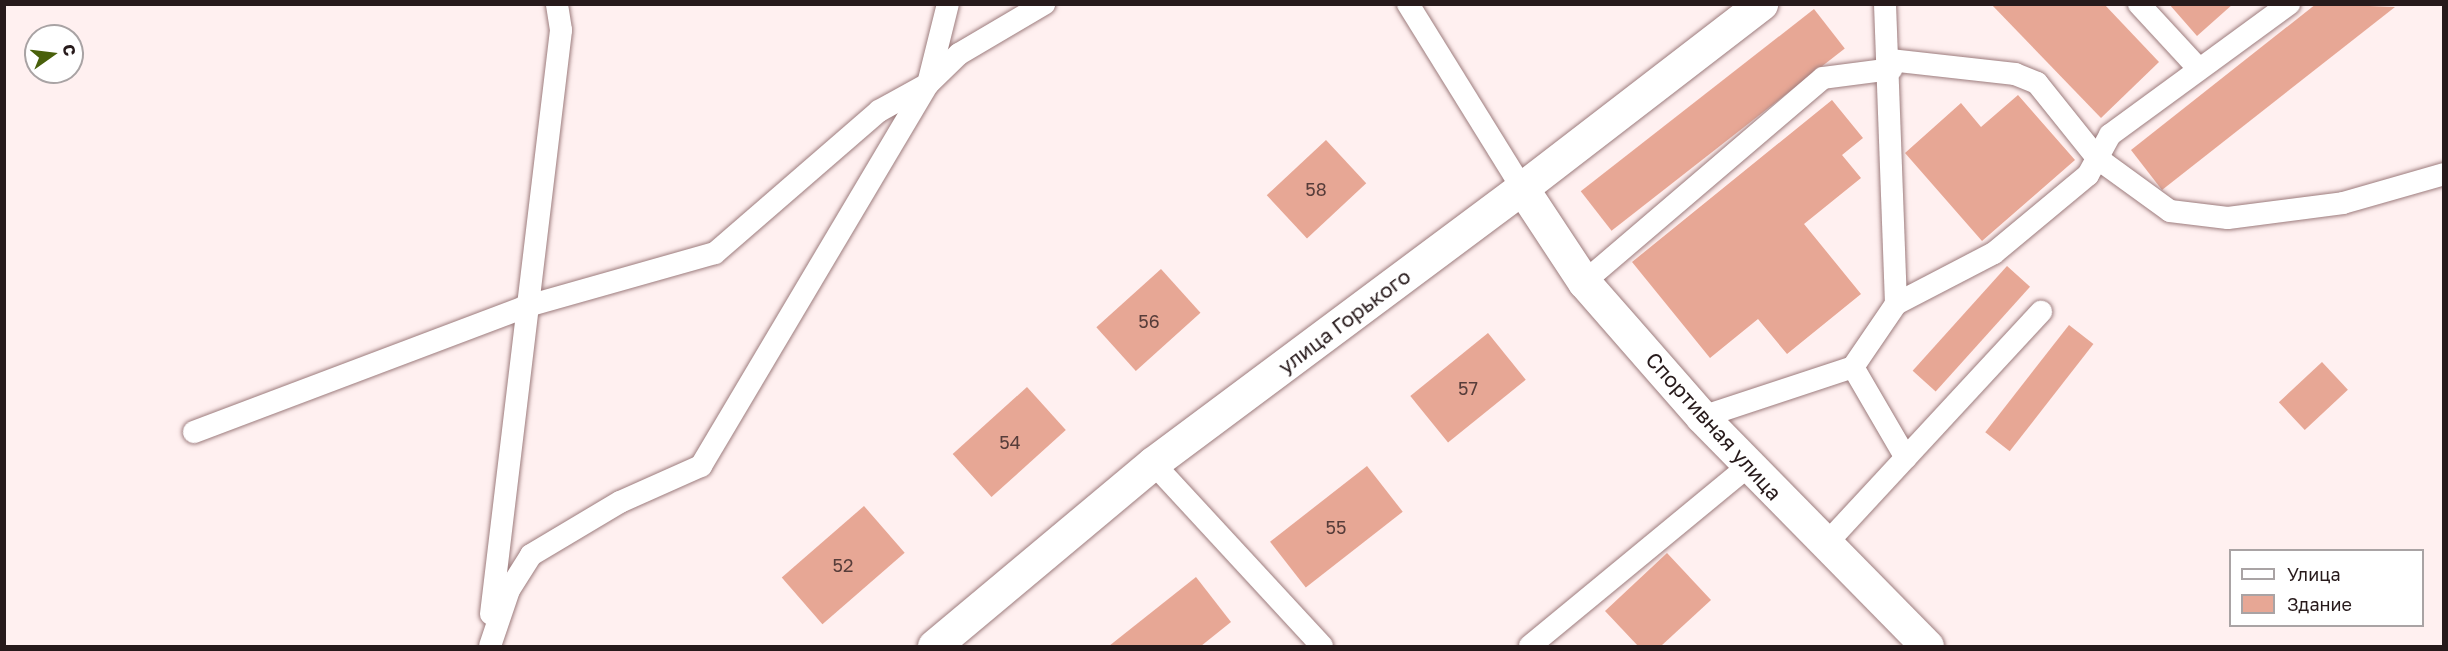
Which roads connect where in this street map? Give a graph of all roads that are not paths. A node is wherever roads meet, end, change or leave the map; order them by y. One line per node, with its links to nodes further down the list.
1 (557, 4): 17 (lane)
2 (948, 4): 11 (lane)
3 (1044, 4): 11 (lane)
4 (1408, 4): 14 (lane)
5 (1761, 4): 14 (street, улица Горького)
6 (1885, 4): 9 (lane)
7 (2139, 4): 10 (lane)
8 (2289, 4): 10 (lane)
9 (1891, 64): 12 (lane); 15 (lane); 16 (lane)
10 (2199, 69): 12 (lane)
11 (928, 84): 17 (lane); 26 (lane)
12 (2097, 158): 13 (lane); 16 (lane)
13 (2444, 174)
14 (1522, 188): 15 (street, Спортивная улица); 23 (street, улица Горького)
15 (1584, 282): 20 (street, Спортивная улица)
16 (1896, 304): 19 (lane)
17 (524, 307): 21 (lane); 26 (lane)
18 (2041, 312): 22 (lane)
19 (1853, 368): 20 (lane); 22 (lane)
20 (1702, 417): 24 (street, Спортивная улица)
21 (194, 432)
22 (1906, 458): 25 (lane)
23 (1153, 463): 27 (street, улица Горького); 28 (lane)
24 (1747, 467): 25 (street, Спортивная улица); 29 (lane)
25 (1825, 545): 30 (street, Спортивная улица)
26 (489, 646)
27 (934, 646)
28 (1322, 646)
29 (1530, 646)
30 (1927, 646)

